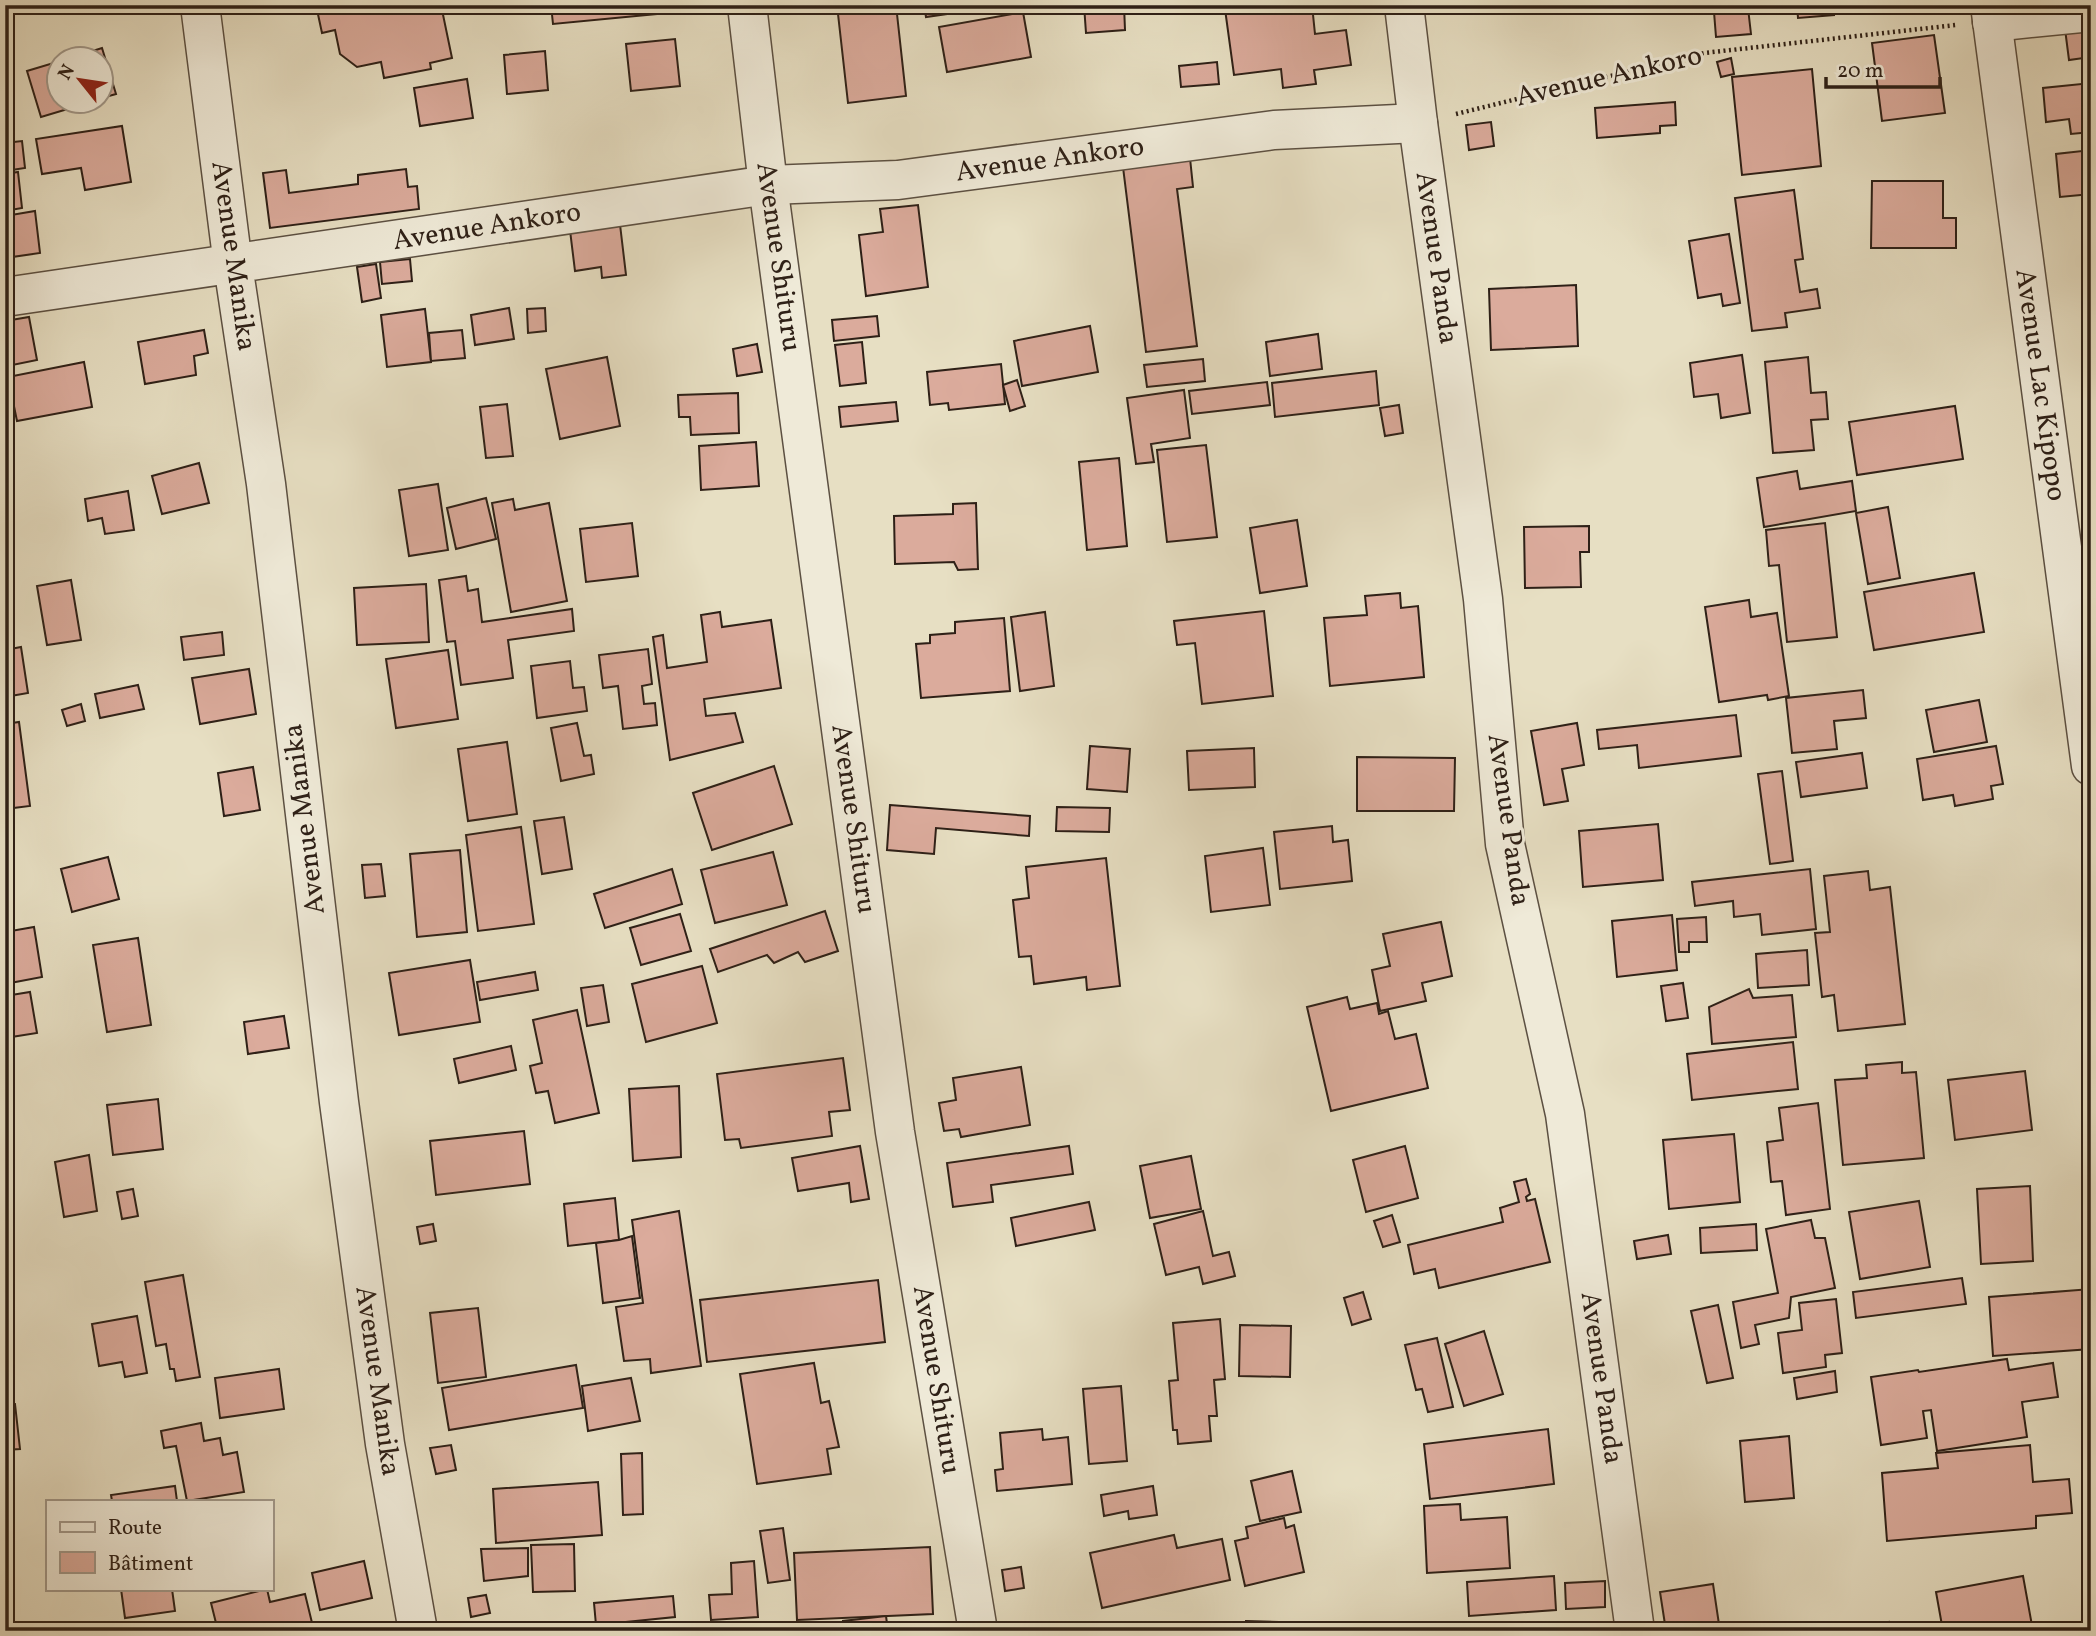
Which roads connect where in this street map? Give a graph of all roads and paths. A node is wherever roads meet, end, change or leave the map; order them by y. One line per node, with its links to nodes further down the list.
1 (200, 5): 8 (street, Avenue Manika)
2 (747, 5): 7 (street, Avenue Shituru)
3 (1404, 5): 6 (street, Avenue Panda)
4 (2091, 12): 5 (street)
5 (1991, 13): 6 (path, Avenue Ankoro); 10 (street, Avenue Lac Kipopo)
6 (1418, 123): 7 (street, Avenue Ankoro); 13 (street, Avenue Panda)
7 (768, 185): 8 (street, Avenue Ankoro); 12 (street, Avenue Shituru)
8 (233, 265): 9 (street, Avenue Ankoro); 11 (street, Avenue Manika)
9 (5, 297)
10 (2091, 766)
11 (418, 1631)
12 (978, 1631)
13 (1635, 1631)

